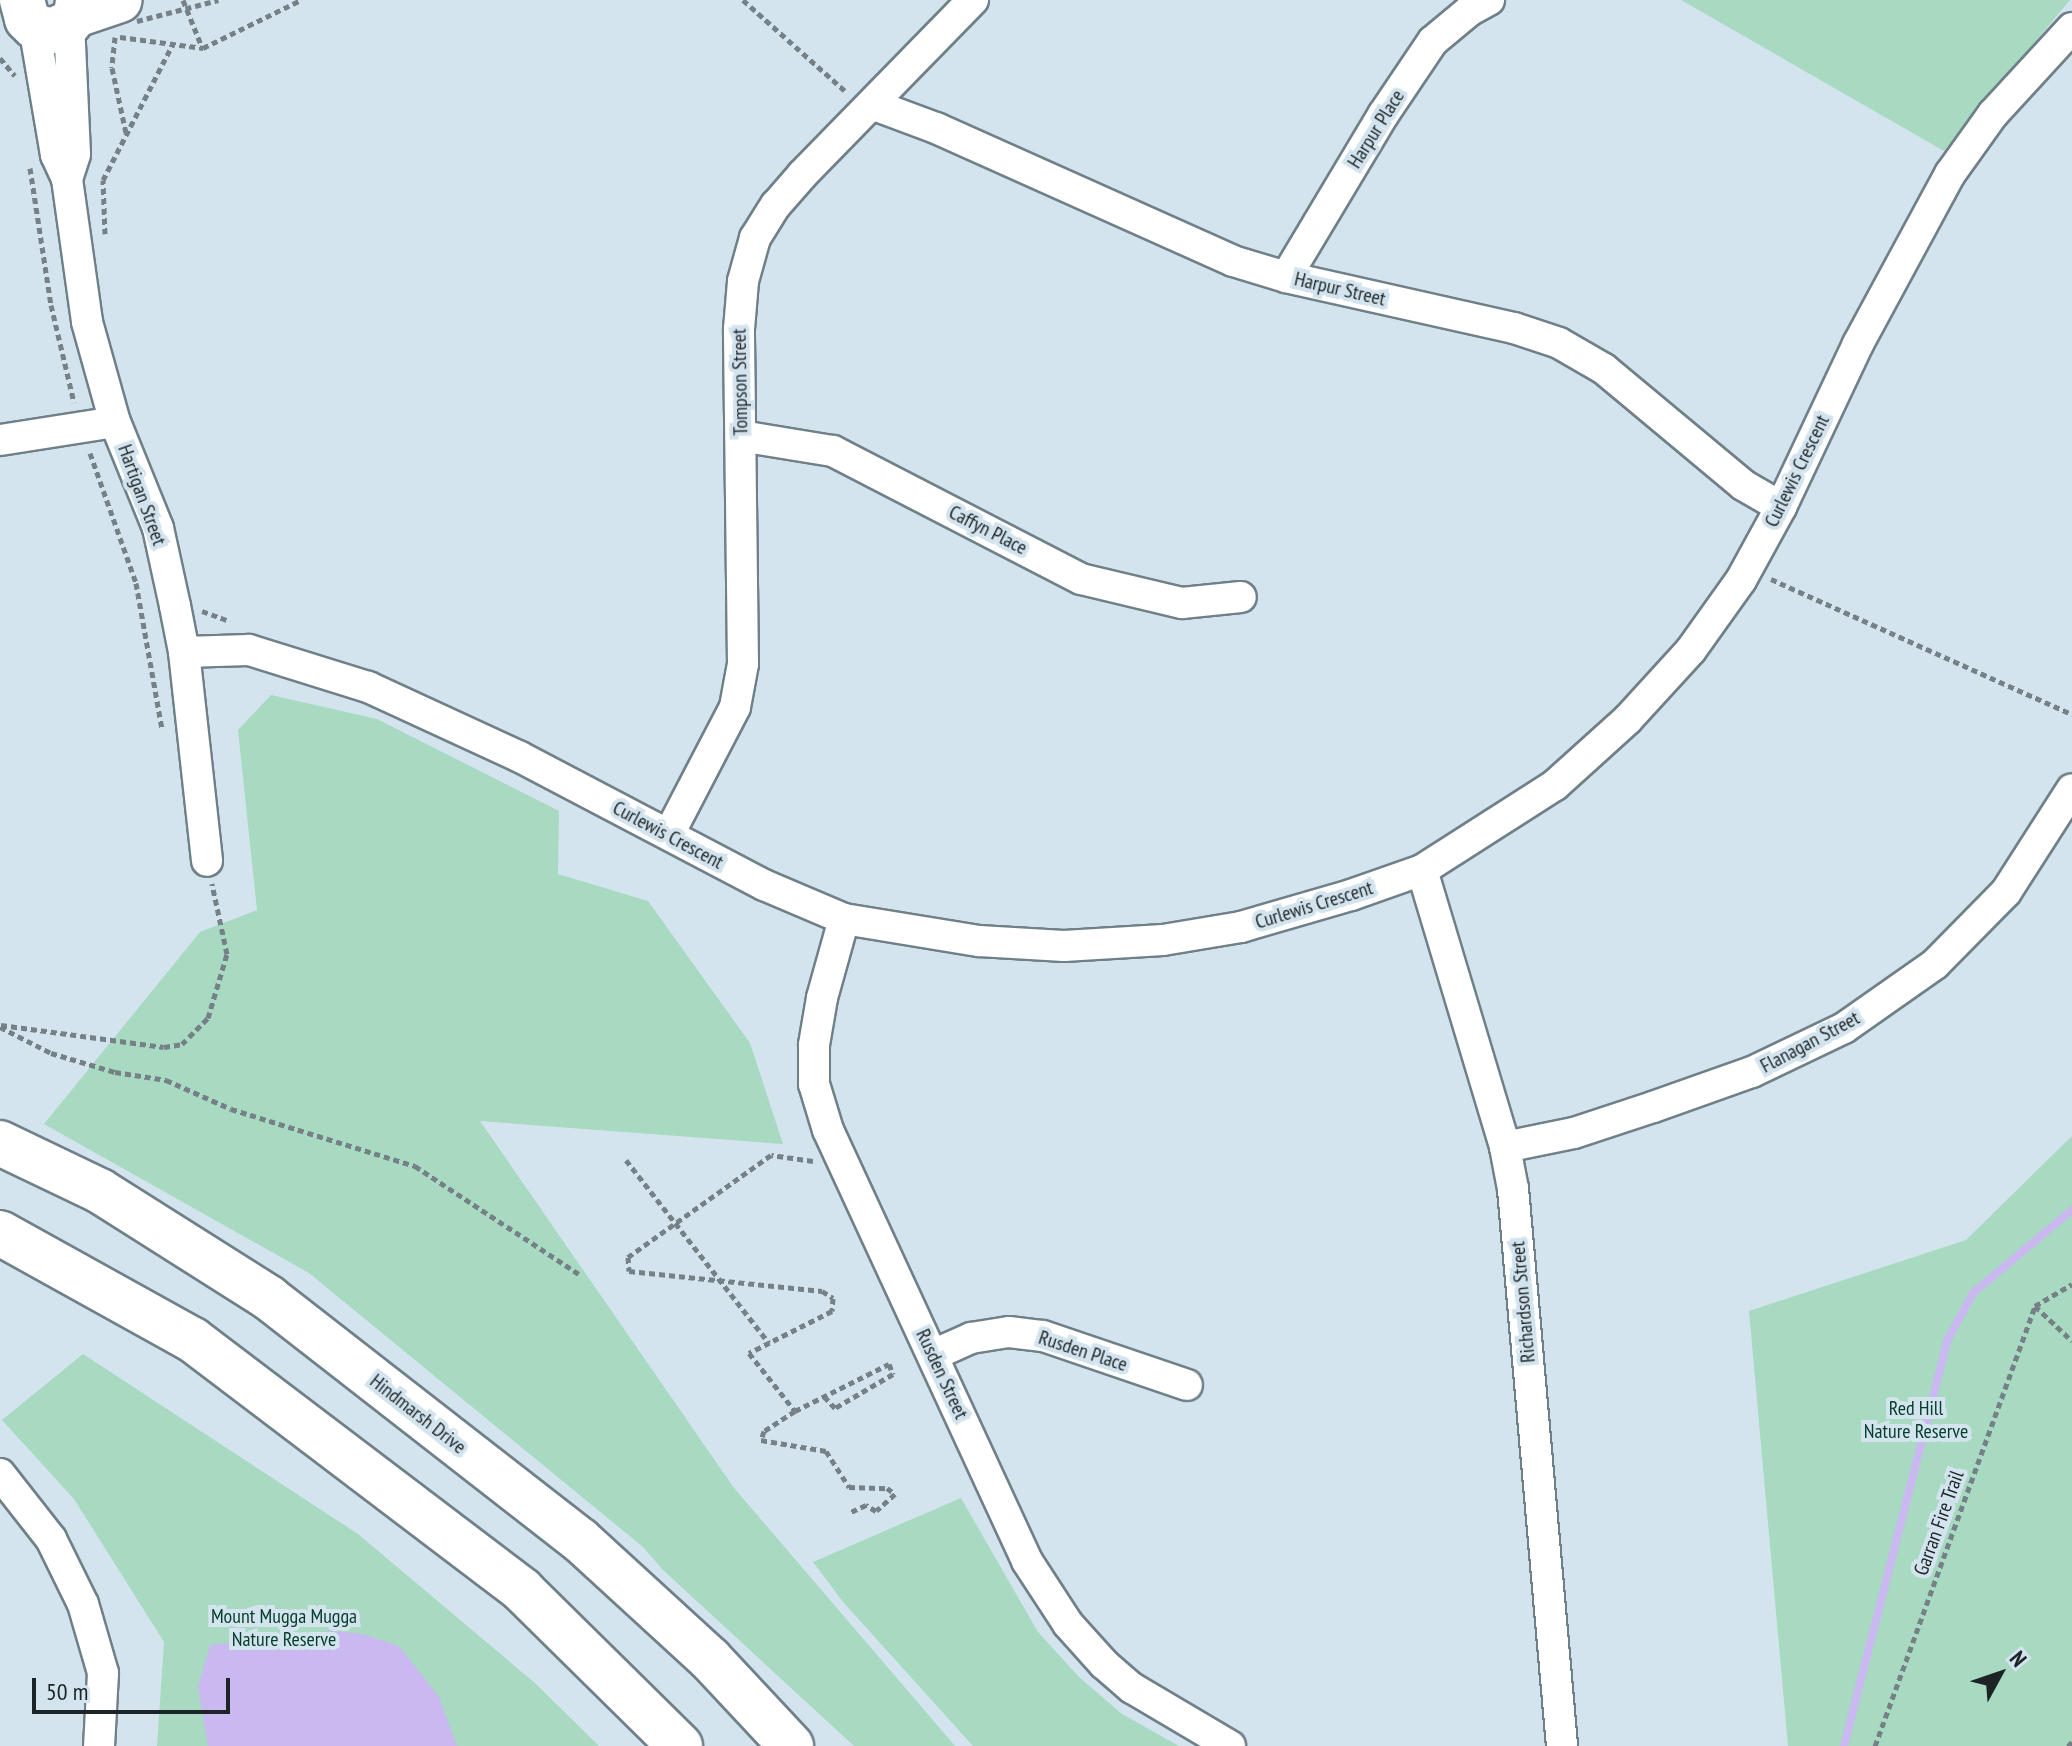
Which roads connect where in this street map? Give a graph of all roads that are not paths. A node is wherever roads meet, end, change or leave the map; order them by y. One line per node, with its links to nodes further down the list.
1 (973, 0): 6 (street, Tompson Street)
2 (1489, 0): 7 (street, Harpur Place)
3 (44, 15): 4 (main road); 8 (street, Hartigan Street)
4 (124, 19)
5 (2072, 28): 11 (street, Curlewis Crescent)
6 (870, 108): 7 (street, Harpur Street); 9 (street, Tompson Street)
7 (1286, 277): 11 (street, Harpur Street)
8 (115, 422): 10 (street); 13 (street, Hartigan Street)
9 (741, 436): 12 (street, Caffyn Place); 15 (street, Tompson Street)
10 (0, 440)
11 (1781, 507): 17 (street, Curlewis Crescent)
12 (1241, 597)
13 (184, 652): 15 (street, Curlewis Crescent); 16 (street, Hartigan Street)
14 (2072, 789): 20 (street, Flanagan Street)
15 (669, 834): 18 (street, Curlewis Crescent)
16 (207, 861)
17 (1422, 870): 18 (street, Curlewis Crescent); 20 (street, Richardson Street)
18 (844, 919): 22 (street, Rusden Street)
19 (0, 1143): 27 (main road, Hindmarsh Drive)
20 (1505, 1147): 29 (street, Richardson Street)
21 (0, 1233): 26 (main road)
22 (933, 1355): 23 (street, Rusden Place); 28 (street, Rusden Street)
23 (1187, 1385)
24 (0, 1474): 25 (street)
25 (99, 1746)
26 (680, 1746)
27 (791, 1746)
28 (1230, 1746)
29 (1562, 1746)

